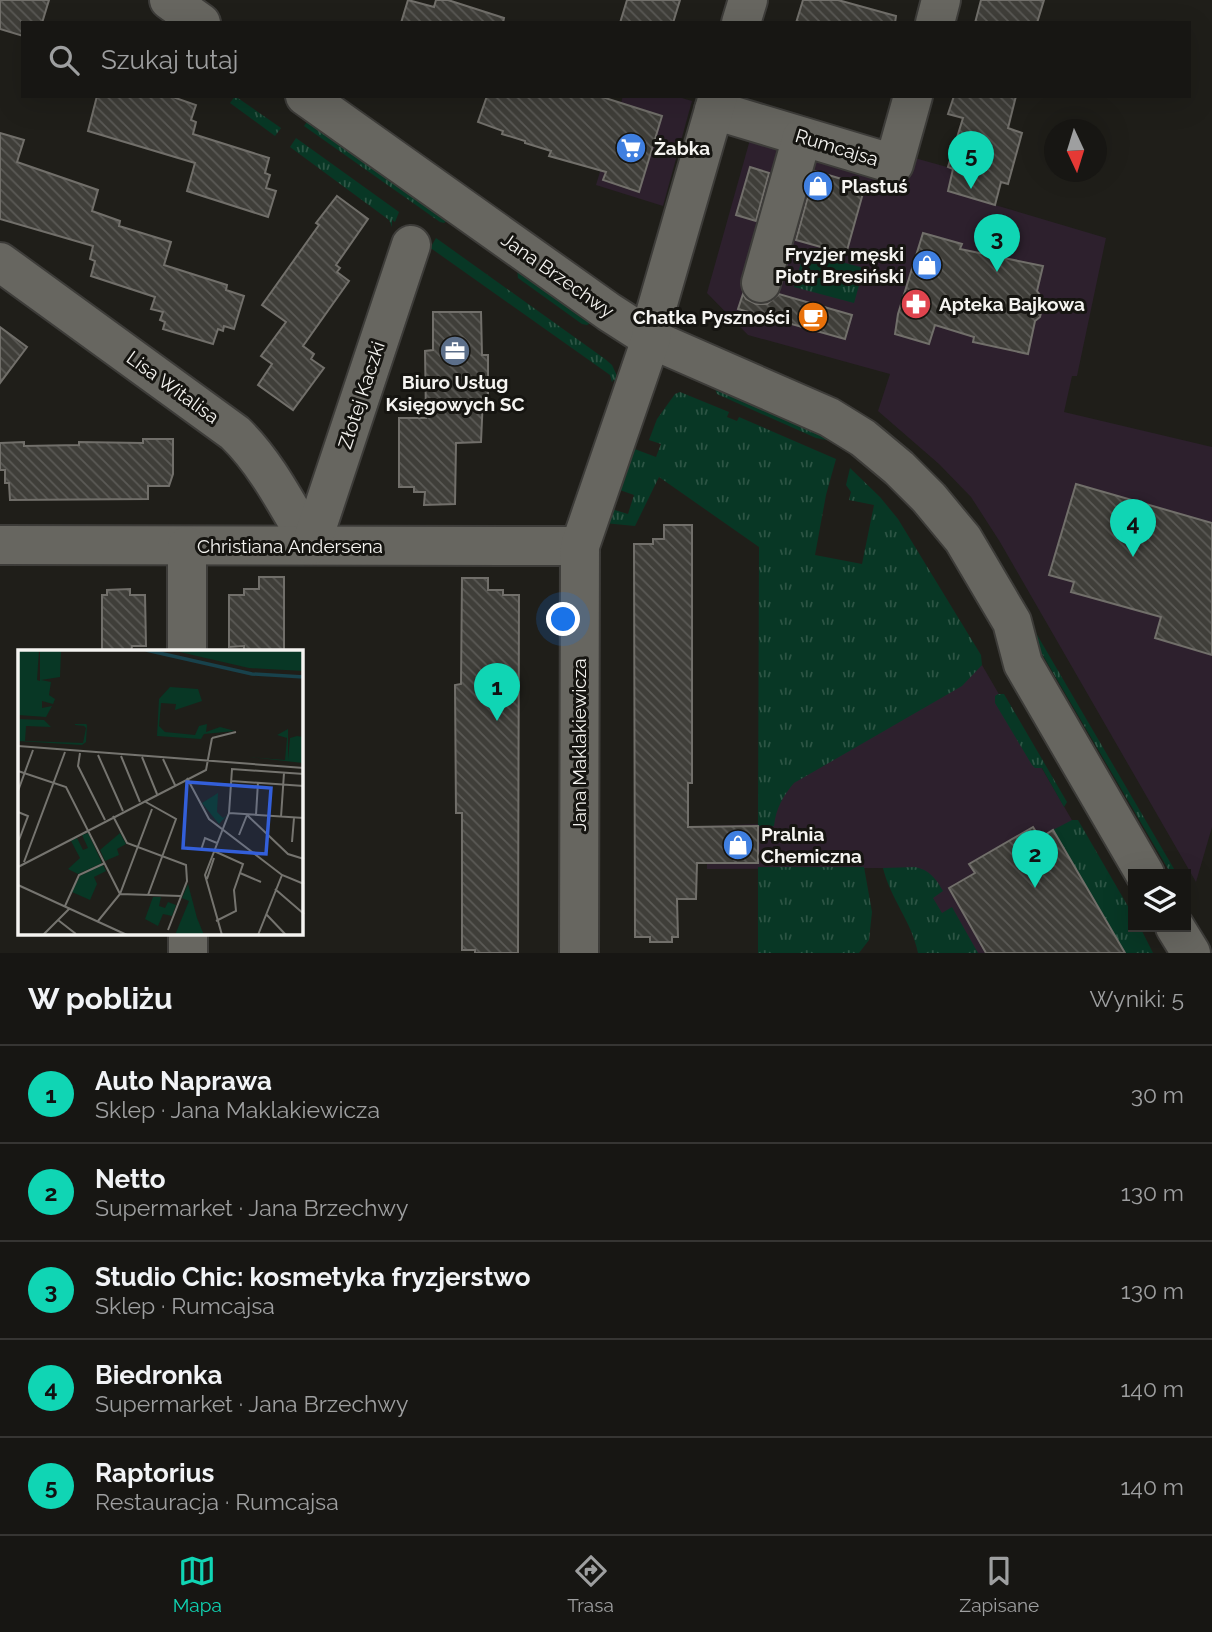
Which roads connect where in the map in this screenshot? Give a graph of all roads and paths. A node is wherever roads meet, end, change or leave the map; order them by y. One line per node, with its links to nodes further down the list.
1 (169, 0): 4 (street)
2 (748, 0): 5 (street)
3 (941, 0): 6 (street)
4 (198, 21)
5 (742, 21)
6 (936, 21)
7 (308, 98): 14 (street, Jana Brzechwy)
8 (912, 98): 10 (street, Rumcajsa)
9 (716, 103): 10 (street, Rumcajsa); 14 (street, Jana Maklakiewicza)
10 (802, 137): 13 (street)
11 (411, 245): 16 (street, Złotej Kaczki)
12 (0, 262): 16 (street, Lisa Witalisa)
13 (761, 283)
14 (651, 339): 18 (street, Jana Maklakiewicza); 20 (street, Jana Brzechwy)
15 (0, 545): 17 (street, Christiana Andersena)
16 (311, 545): 17 (street, Christiana Andersena); 18 (street, Christiana Andersena)
17 (187, 546): 19 (street)
18 (580, 546): 22 (street, Jana Maklakiewicza)
19 (187, 650)
20 (1142, 869)
21 (1178, 932): 23 (street)
22 (579, 953)
23 (1191, 953)

